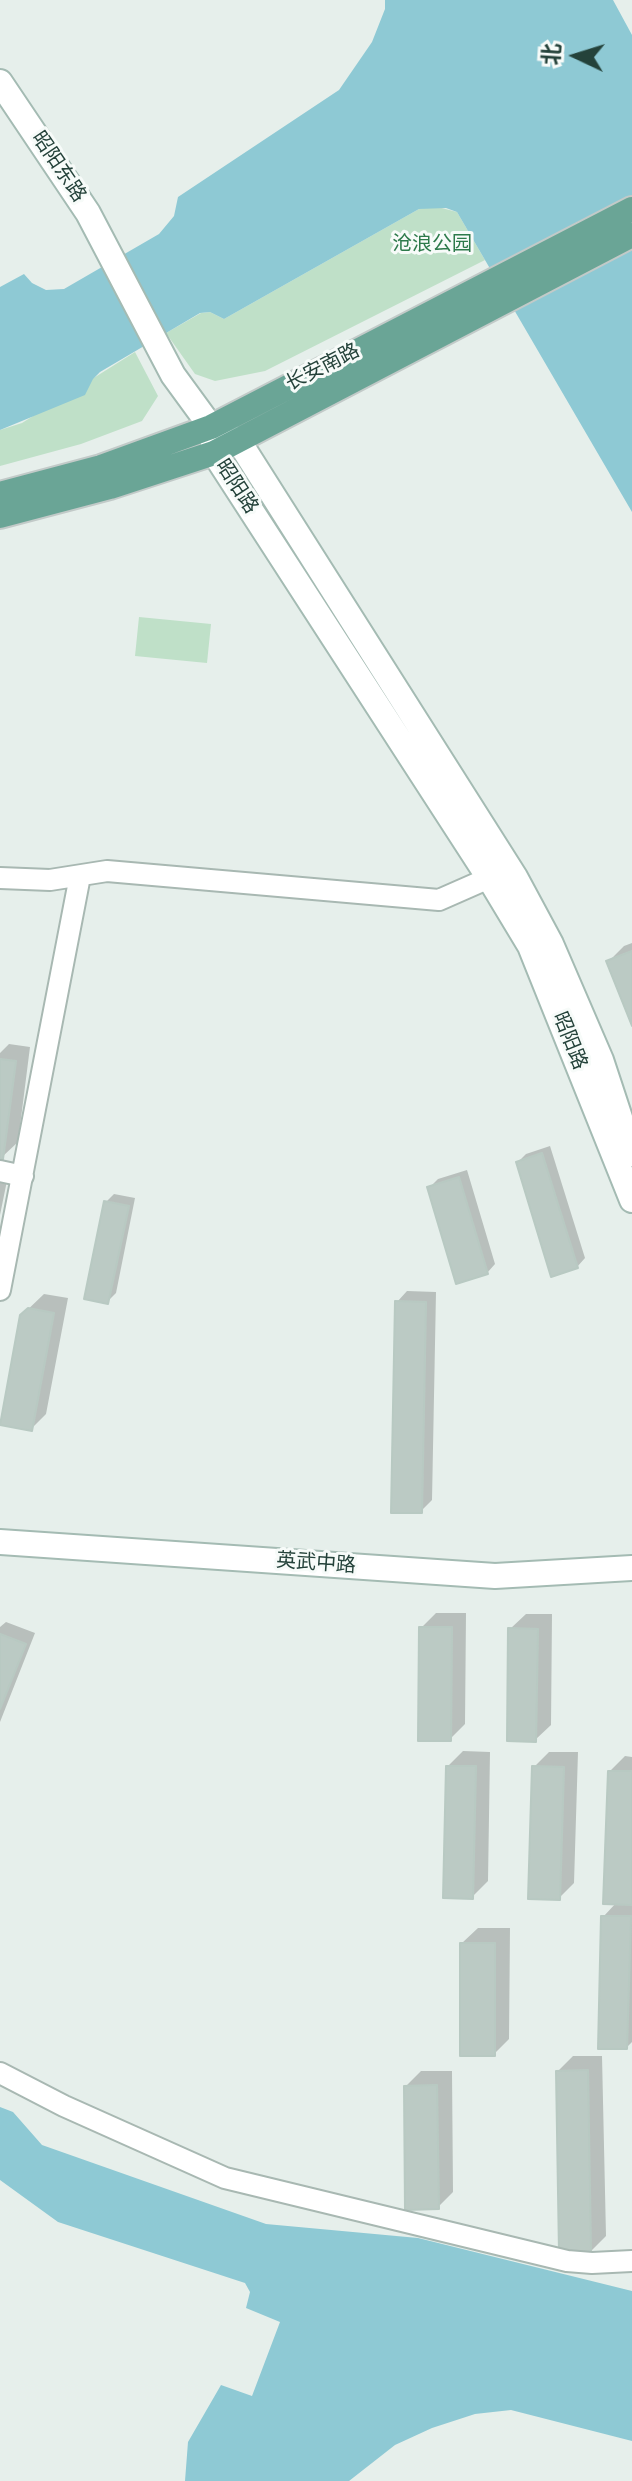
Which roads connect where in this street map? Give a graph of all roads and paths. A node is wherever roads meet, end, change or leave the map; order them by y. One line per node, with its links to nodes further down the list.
1 (0, 82): 4 (main road, 昭阳东路)
2 (632, 209): 4 (main road, 长安南路)
3 (632, 235): 5 (main road, 长安南路)
4 (211, 427): 5 (main road, 昭阳路); 6 (main road, 昭阳路); 7 (main road, 长安南路)
5 (238, 440): 6 (main road, 长安南路); 12 (main road, 昭阳路)
6 (214, 453): 8 (main road, 长安南路); 11 (main road, 昭阳路)
7 (0, 494)
8 (0, 516)
9 (80, 876): 10 (street); 11 (street); 14 (street)
10 (0, 878)
11 (489, 878): 15 (main road, 昭阳路)
12 (632, 1154)
13 (0, 1171): 14 (street)
14 (23, 1176): 16 (street)
15 (632, 1200)
16 (0, 1290)
17 (0, 1542): 18 (main road, 英武中路)
18 (632, 1568)
19 (0, 2073): 20 (street)
20 (632, 2261)

